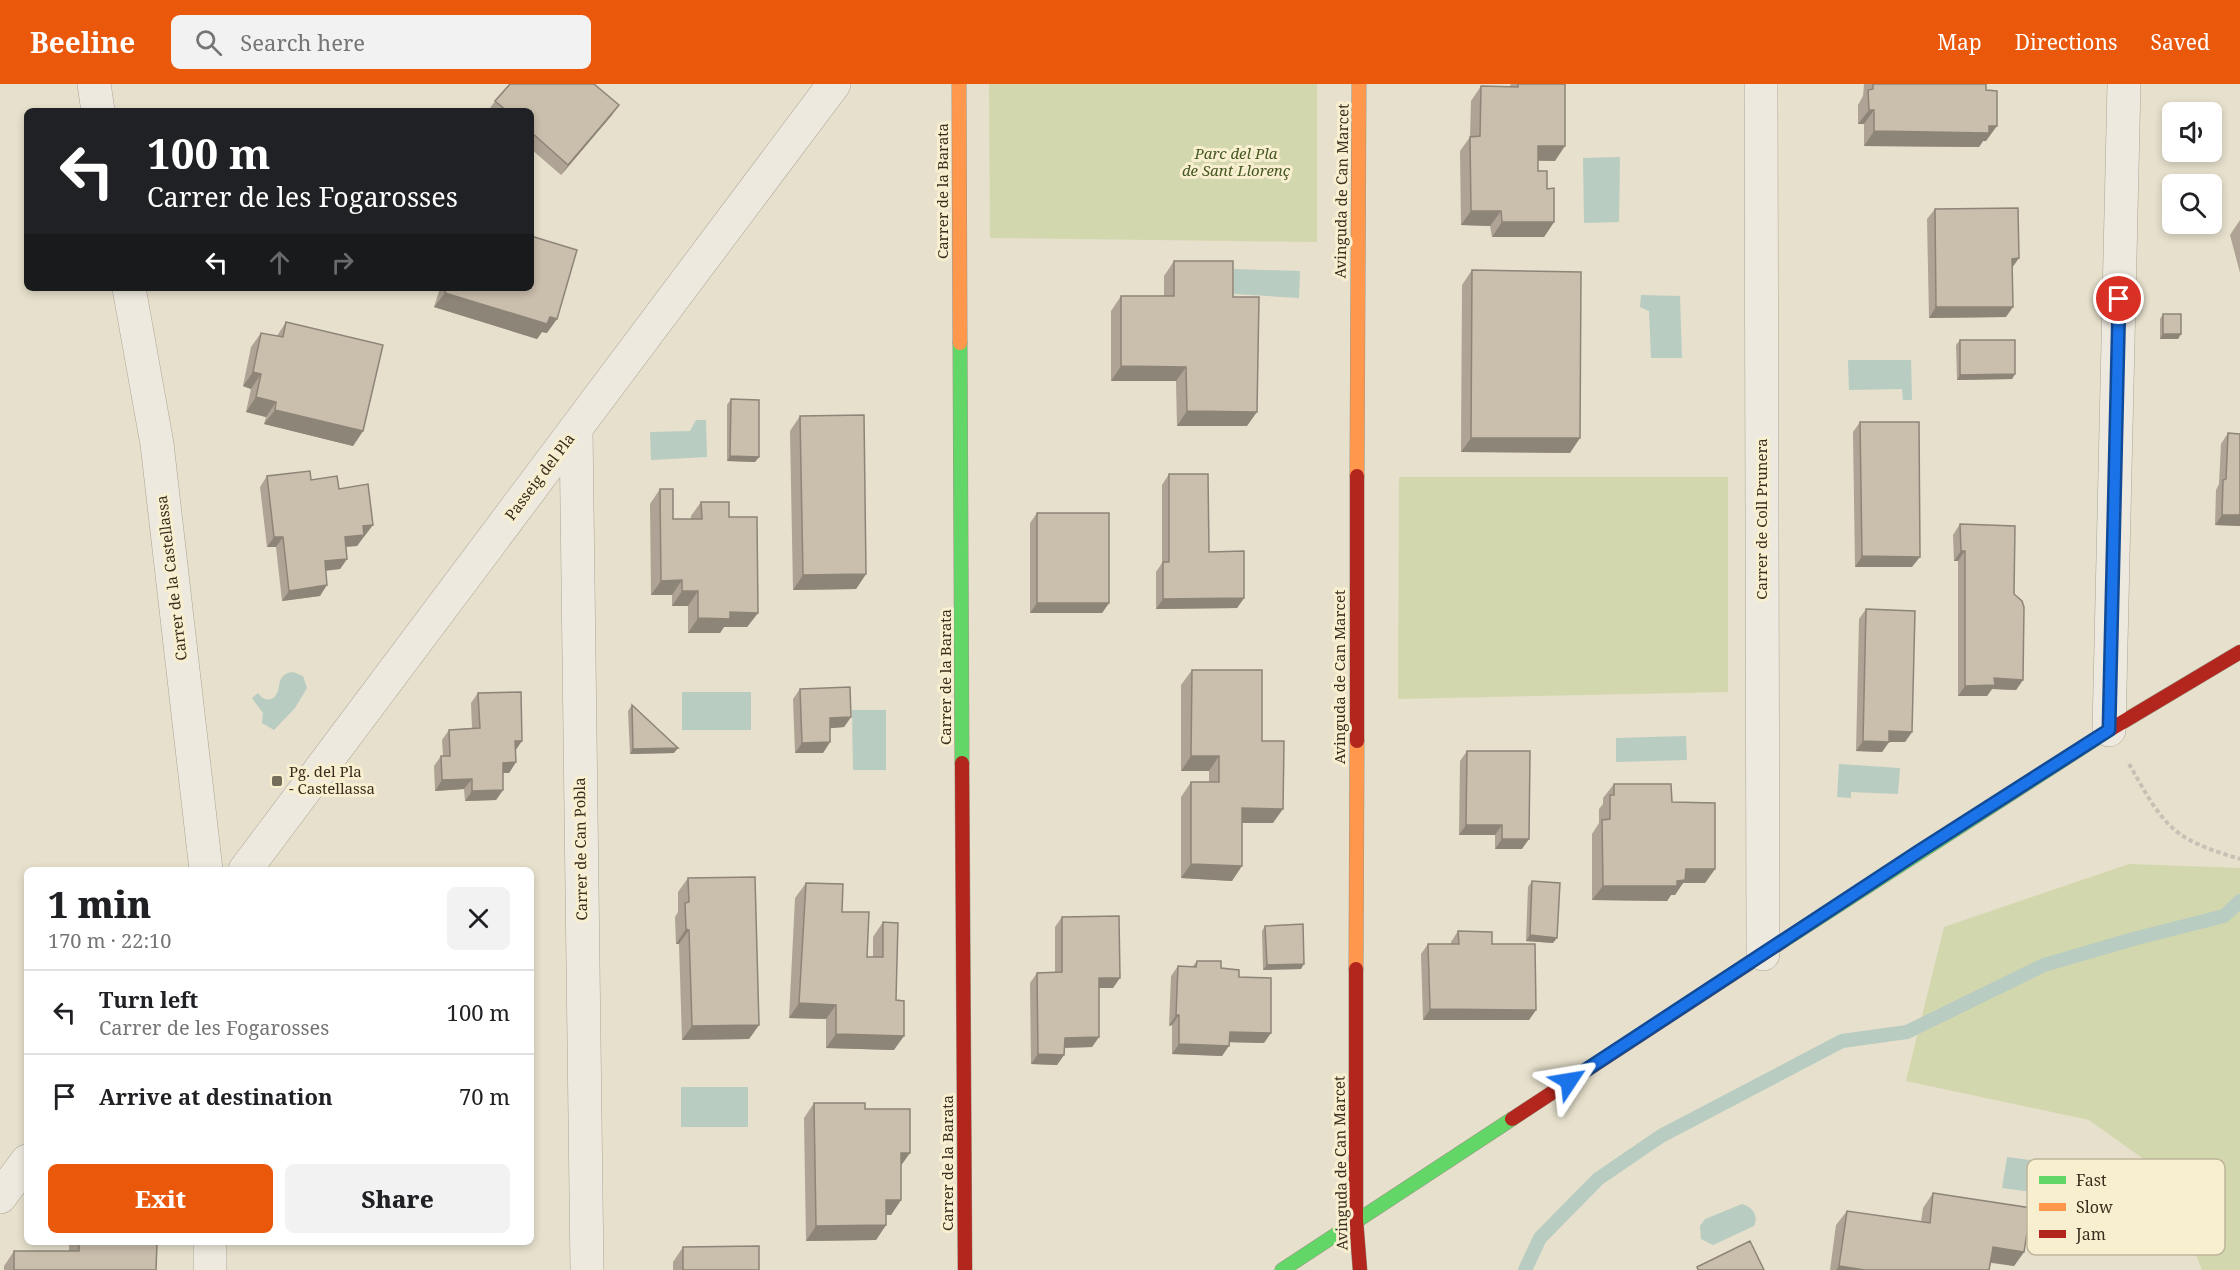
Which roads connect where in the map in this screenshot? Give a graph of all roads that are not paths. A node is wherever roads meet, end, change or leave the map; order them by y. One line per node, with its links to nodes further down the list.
1 (94, 84): 7 (street)
2 (834, 84): 9 (street, Passeig del Pla)
3 (959, 84): 21 (street, Carrer de la Barata)
4 (1359, 84): 17 (street, Avinguda de Can Marcet)
5 (1761, 84): 14 (street, Carrer de Coll Prunera)
6 (2124, 84): 11 (street)
7 (98, 108)
8 (130, 291): 12 (street, Carrer de la Castellassa)
9 (576, 428): 13 (street, Passeig del Pla); 20 (street, Carrer de Can Pobla)
10 (2240, 652): 11 (street)
11 (2109, 730): 14 (street)
12 (206, 867)
13 (247, 867)
14 (1763, 954): 17 (street)
15 (24, 1165): 16 (street)
16 (0, 1197)
17 (1356, 1220): 22 (street); 23 (street, Avinguda de Can Marcet)
18 (210, 1245): 19 (street)
19 (210, 1270)
20 (587, 1270)
21 (965, 1270)
22 (1282, 1270)
23 (1360, 1270)

